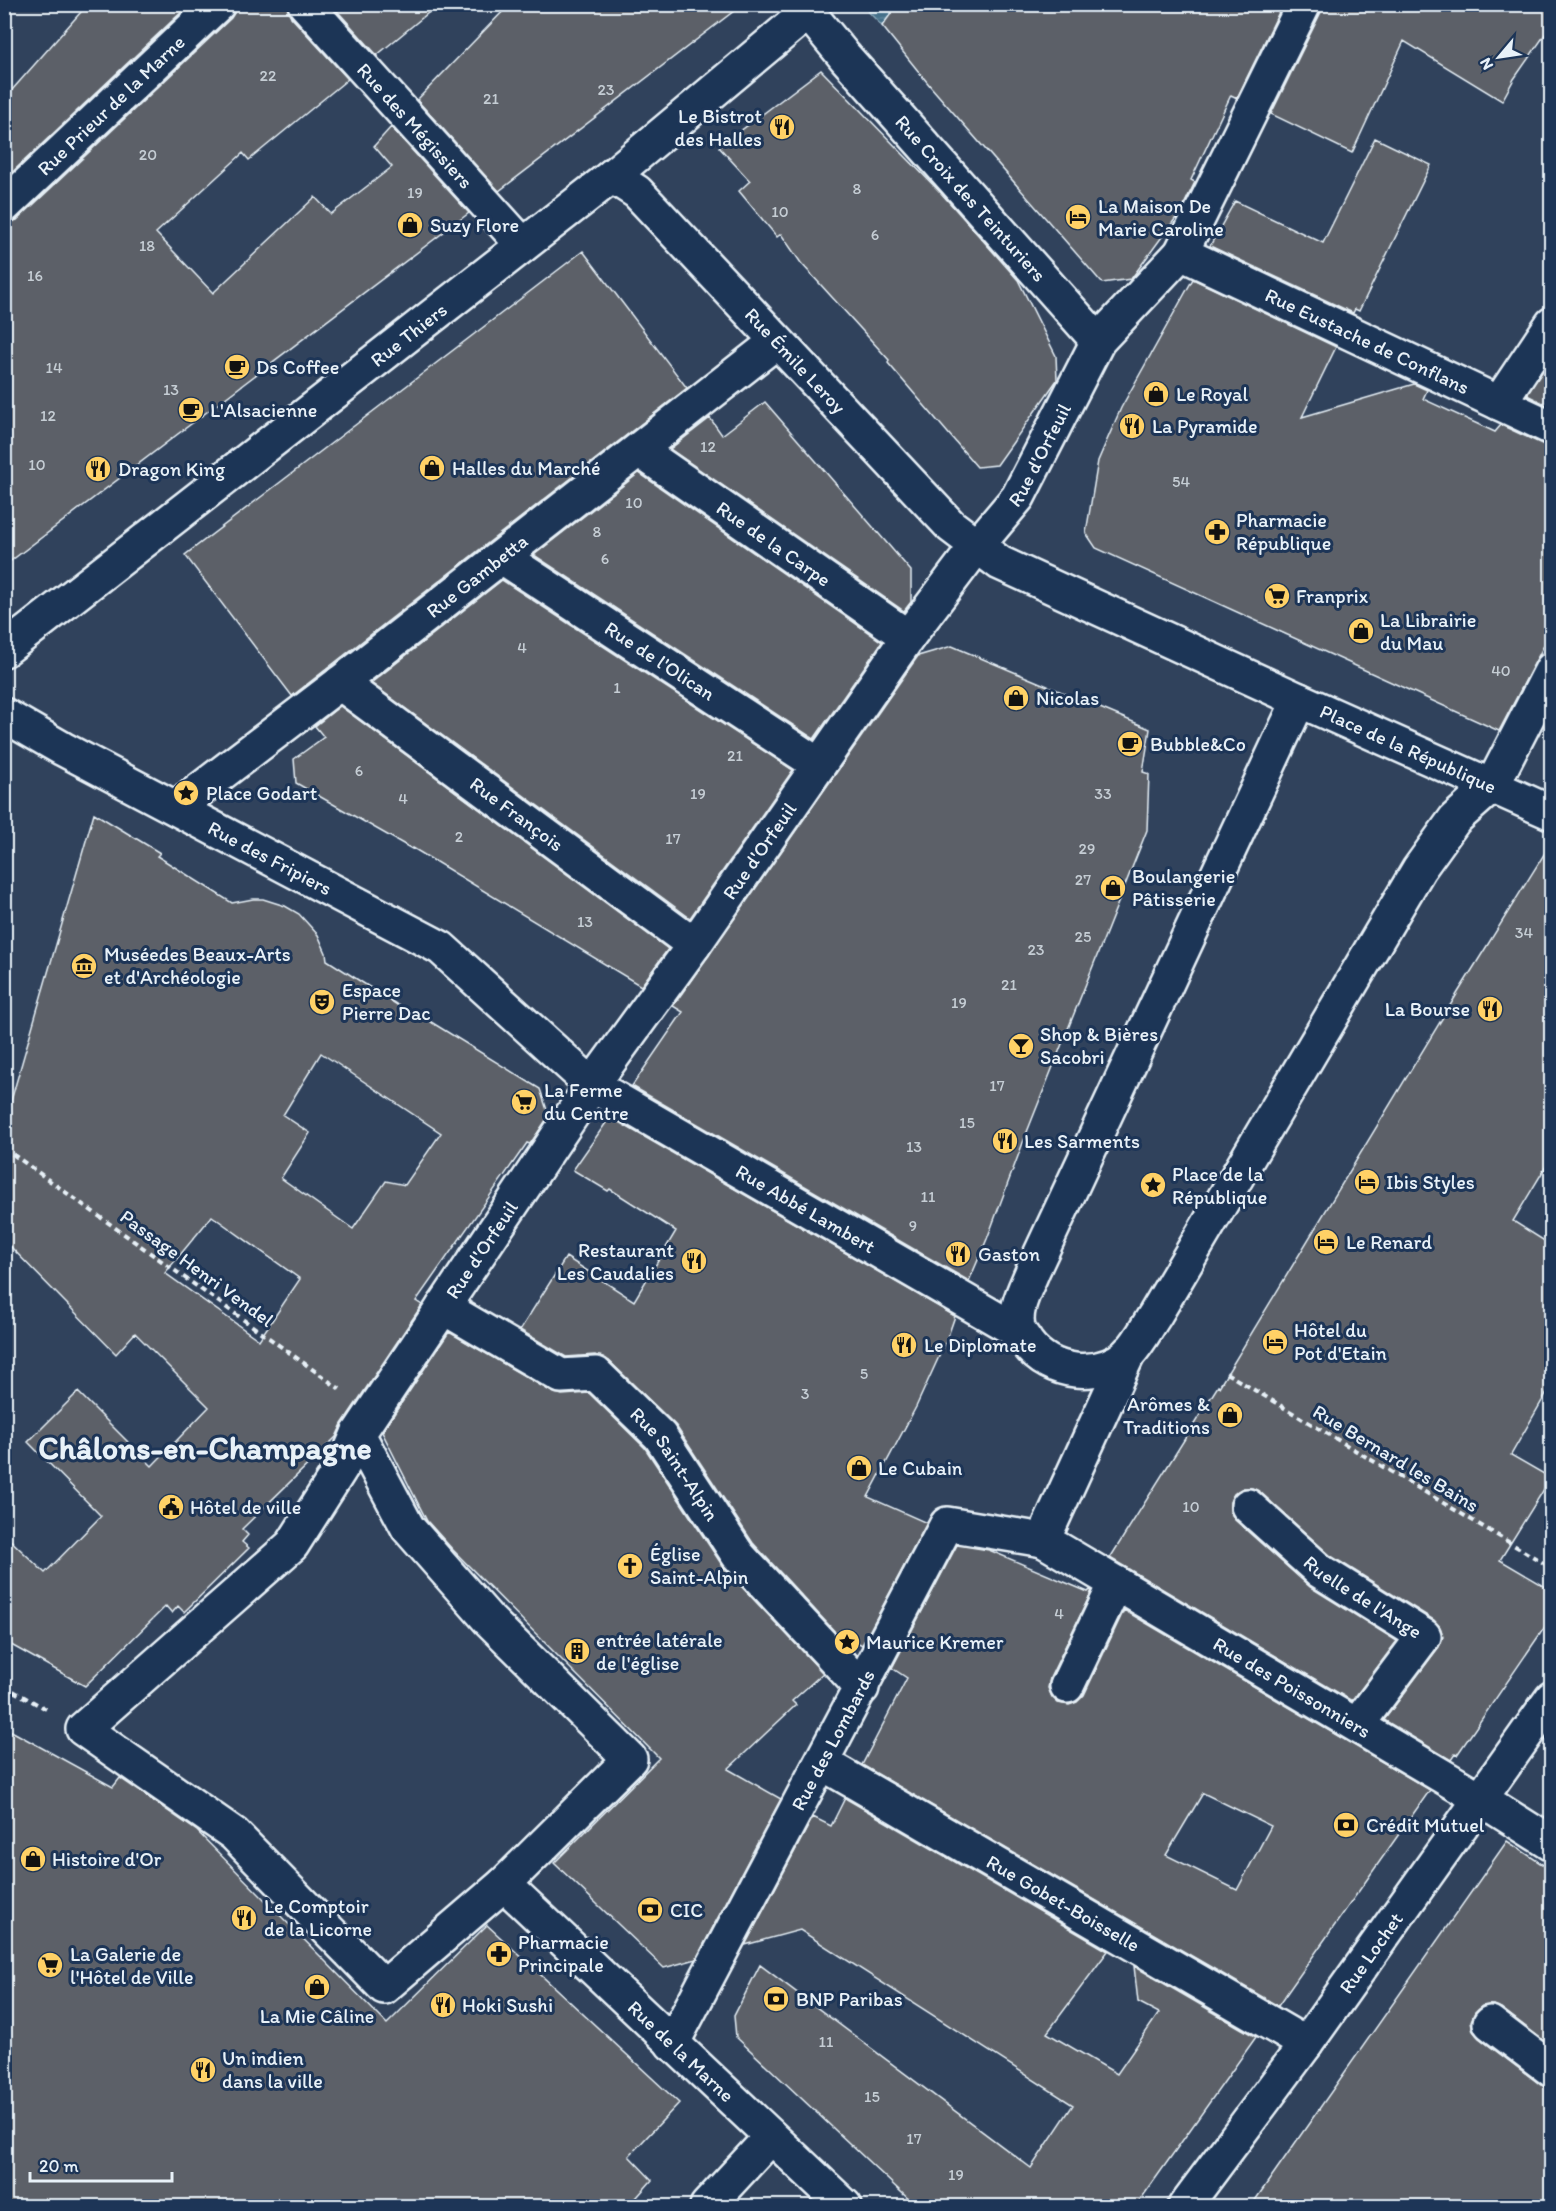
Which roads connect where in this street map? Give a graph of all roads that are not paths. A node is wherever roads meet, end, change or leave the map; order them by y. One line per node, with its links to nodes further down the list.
1 (218, 4): 6 (street, Rue Prieur de la Marne)
2 (305, 4): 7 (street, Rue des Mégissiers)
3 (1304, 4): 8 (street, Rue d'Orfeuil)
4 (807, 8): 5 (street, Rue Thiers); 10 (street, Rue Croix des Teinturiers)
5 (612, 176): 7 (street, Rue Thiers); 11 (street, Rue Émile Leroy)
6 (4, 206)
7 (523, 245): 18 (street, Rue Thiers)
8 (1181, 253): 10 (street, Rue d'Orfeuil); 12 (street, Rue Eustache de Conflans)
9 (1551, 324): 12 (street)
10 (1098, 341): 15 (street, Rue d'Orfeuil)
11 (776, 342): 14 (street, Rue Gambetta); 15 (street, Rue Émile Leroy)
12 (1498, 403): 13 (street, Rue Eustache de Conflans)
13 (1551, 428)
14 (639, 450): 16 (street, Rue Gambetta); 17 (street, Rue de la Carpe)
15 (976, 547): 17 (street, Rue d'Orfeuil); 21 (street, Place de la République)
16 (502, 557): 20 (street, Rue Gambetta); 23 (street, Rue de l'Olican)
17 (908, 637): 23 (street, Rue d'Orfeuil)
18 (4, 650)
19 (1551, 669): 24 (street)
20 (340, 683): 25 (street, Rue Gambetta); 27 (street, Rue François)
21 (1299, 700): 24 (street, Place de la République); 30 (street, Place de la République)
22 (4, 715): 25 (street, Rue des Fripiers)
23 (819, 765): 27 (street, Rue d'Orfeuil)
24 (1492, 786): 26 (street); 31 (street, Place de la République)
25 (176, 808): 28 (street, Rue des Fripiers)
26 (1551, 813)
27 (694, 945): 28 (street, Rue d'Orfeuil)
28 (592, 1084): 29 (street, Rue d'Orfeuil); 30 (street, Rue Abbé Lambert)
29 (443, 1307): 32 (street, Rue d'Orfeuil); 37 (street, Rue Saint-Alpin)
30 (1019, 1332): 31 (street, Place de la République)
31 (1129, 1352): 34 (street, Place de la République)
32 (360, 1435): 43 (street); 43 (street, Rue d'Orfeuil)
33 (1248, 1506): 39 (street, Ruelle de l'Ange)
34 (1043, 1540): 35 (street); 37 (street, Rue des Lombards)
35 (1110, 1580): 36 (street); 39 (street, Rue des Poissonniers)
36 (1068, 1686)
37 (862, 1688): 40 (street, Rue des Lombards)
38 (1551, 1698): 41 (street, Rue Lochet)
39 (1357, 1725): 41 (street, Rue des Poissonniers)
40 (822, 1763): 45 (street, Rue des Lombards); 46 (street, Rue Gobet-Boisselle)
41 (1481, 1799): 42 (street, Rue des Poissonniers); 46 (street, Rue Lochet)
42 (1551, 1844)
43 (510, 1890): 45 (street, Rue de la Marne)
44 (1490, 2024): 47 (street)
45 (672, 2044): 48 (street, Rue de la Marne)
46 (1306, 2044): 51 (street, Rue Lochet)
47 (1551, 2070)
48 (771, 2137): 49 (street); 50 (street, Rue de la Marne)
49 (707, 2206)
50 (845, 2206)
51 (1185, 2206)

